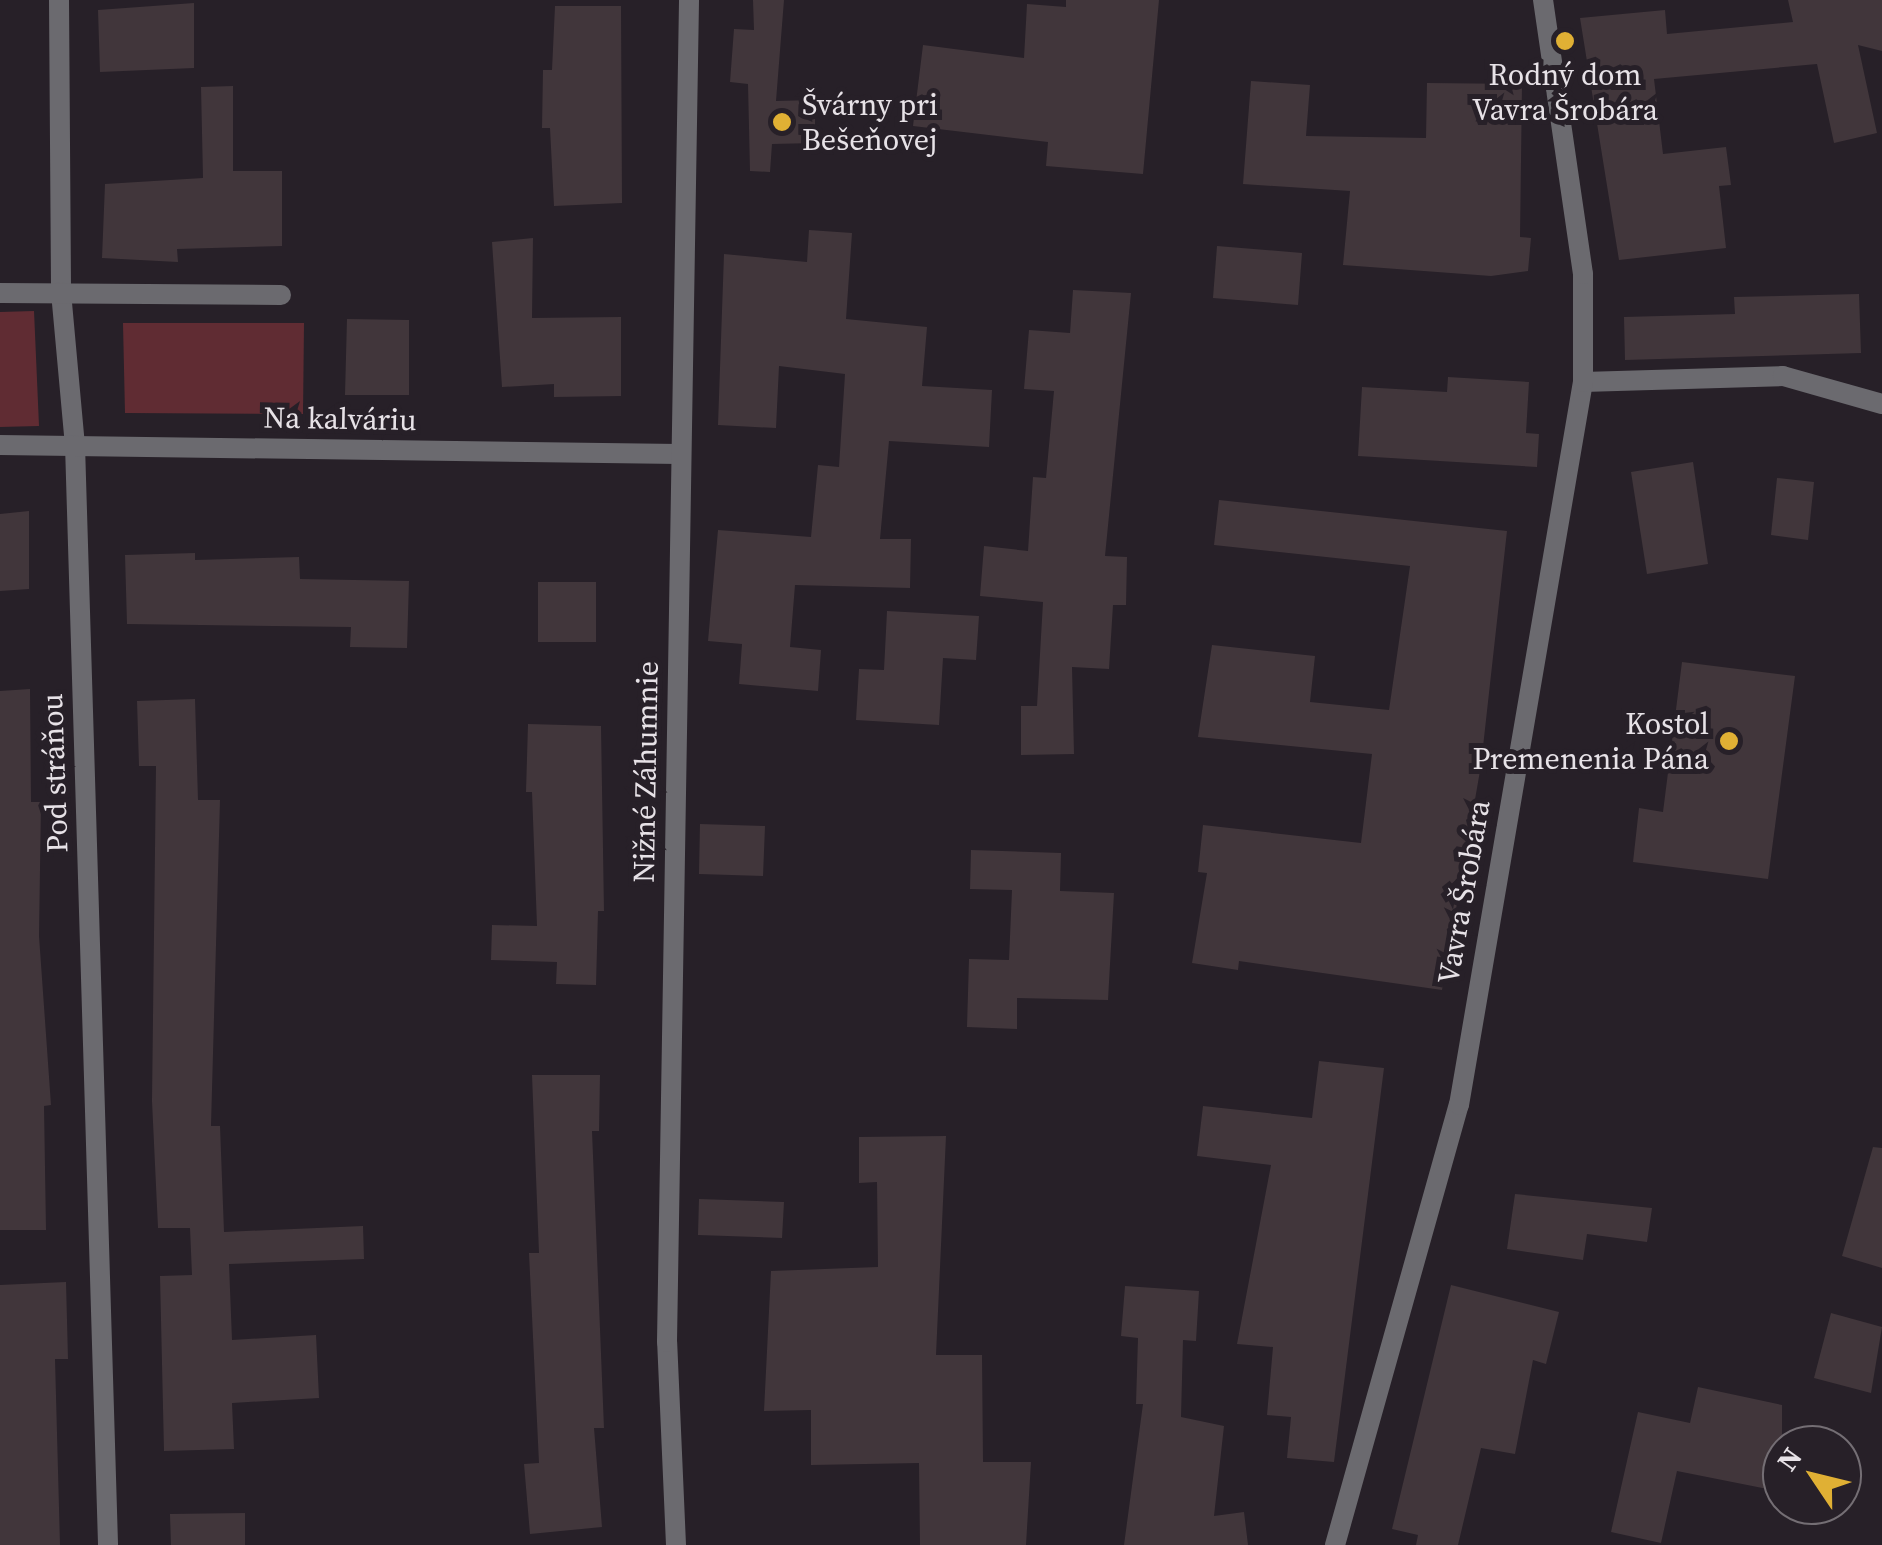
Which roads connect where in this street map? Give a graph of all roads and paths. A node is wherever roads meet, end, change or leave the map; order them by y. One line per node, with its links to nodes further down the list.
1 (59, 0): 4 (street, Pod stráňou)
2 (689, 0): 11 (street, Nižné Záhumnie)
3 (1543, 0): 7 (street, Vavra Šrobára)
4 (61, 292): 5 (street); 6 (street); 10 (street, Pod stráňou)
5 (0, 293)
6 (281, 295)
7 (1583, 382): 8 (street); 14 (street, Vavra Šrobára)
8 (1882, 404)
9 (0, 445): 10 (street, Na kalváriu)
10 (75, 445): 11 (street, Na kalváriu); 12 (street, Pod stráňou)
11 (680, 454): 13 (street, Nižné Záhumnie)
12 (108, 1545)
13 (676, 1545)
14 (1335, 1545)

